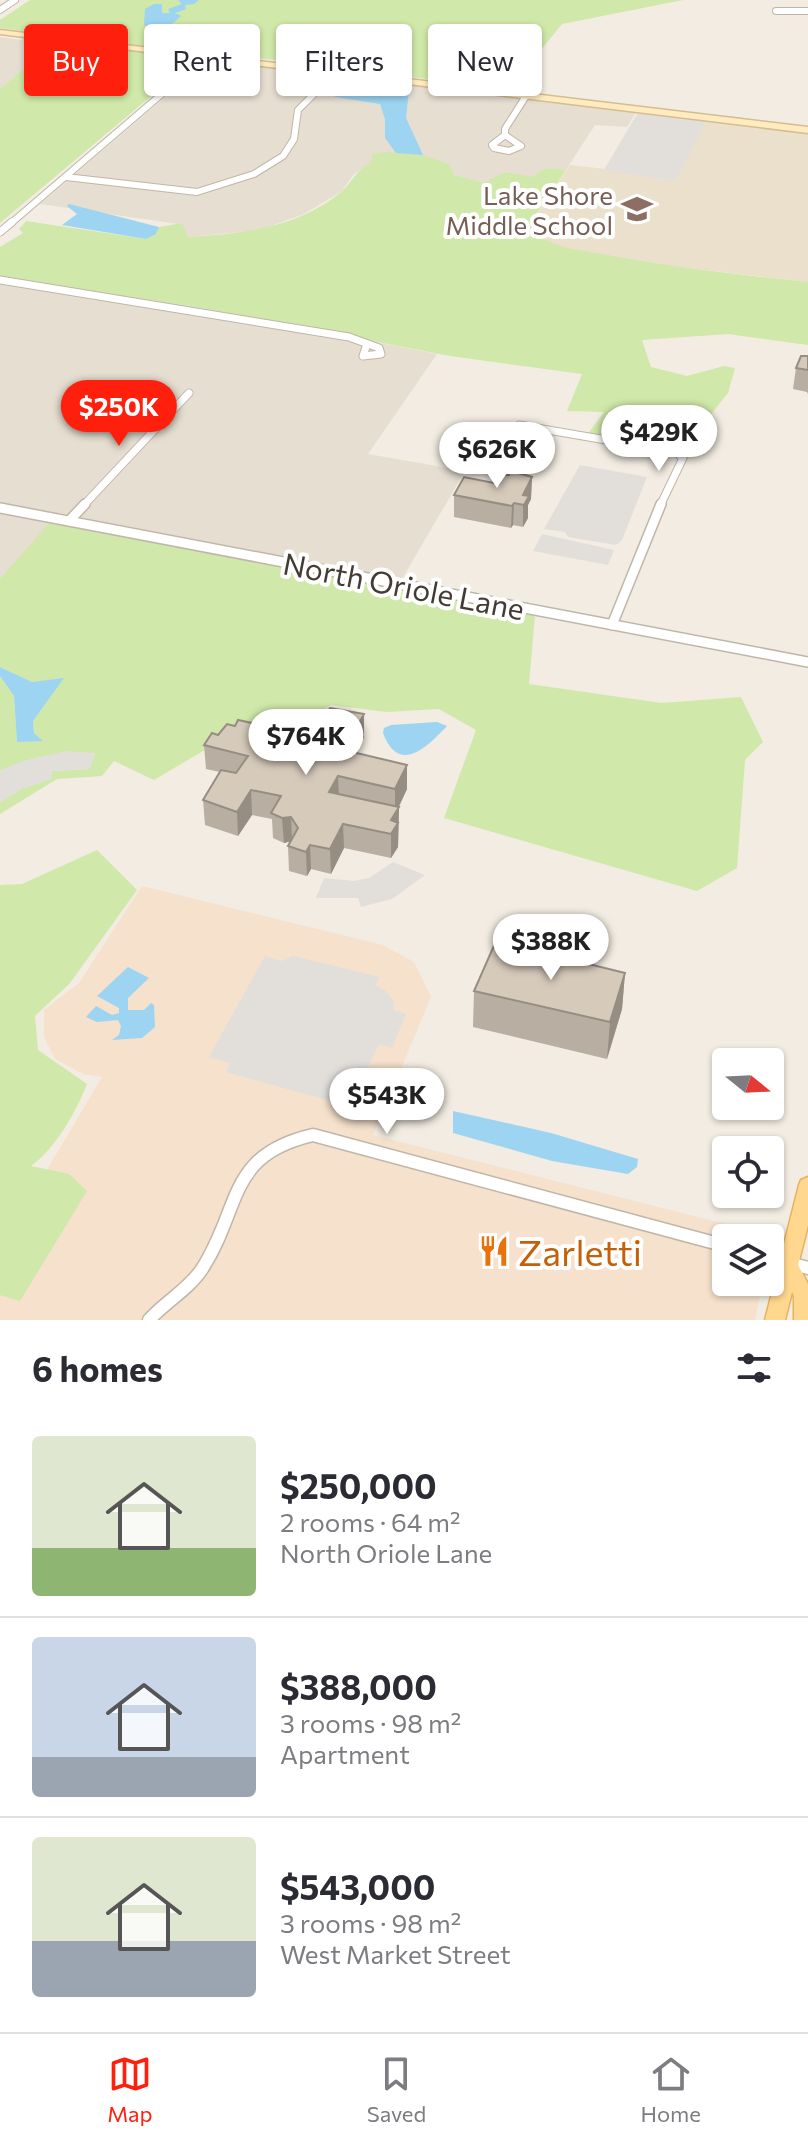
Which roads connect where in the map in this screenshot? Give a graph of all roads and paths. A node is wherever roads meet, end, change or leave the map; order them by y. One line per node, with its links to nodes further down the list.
1 (15, 0): 2 (street)
2 (0, 10)
3 (776, 11): 4 (street)
4 (808, 11)
5 (0, 32): 6 (street)
6 (144, 50)
7 (160, 96): 12 (street)
8 (312, 96): 12 (street)
9 (526, 96): 10 (street); 11 (street)
10 (808, 130)
11 (505, 135)
12 (66, 177): 13 (street)
13 (0, 232)
14 (0, 280): 15 (street)
15 (367, 344)
16 (189, 393): 19 (street)
17 (519, 425): 20 (street)
18 (0, 508): 19 (street, North Oriole Lane)
19 (69, 521): 20 (street, North Oriole Lane)
20 (612, 625): 21 (street, North Oriole Lane)
21 (808, 662)
22 (808, 1185): 24 (main road)
23 (712, 1242): 29 (street)
24 (784, 1247)
25 (784, 1261): 27 (street)
26 (784, 1267): 31 (main road)
27 (808, 1268)
28 (777, 1296): 30 (main road)
29 (149, 1320)
30 (775, 1320)
31 (804, 1320)

